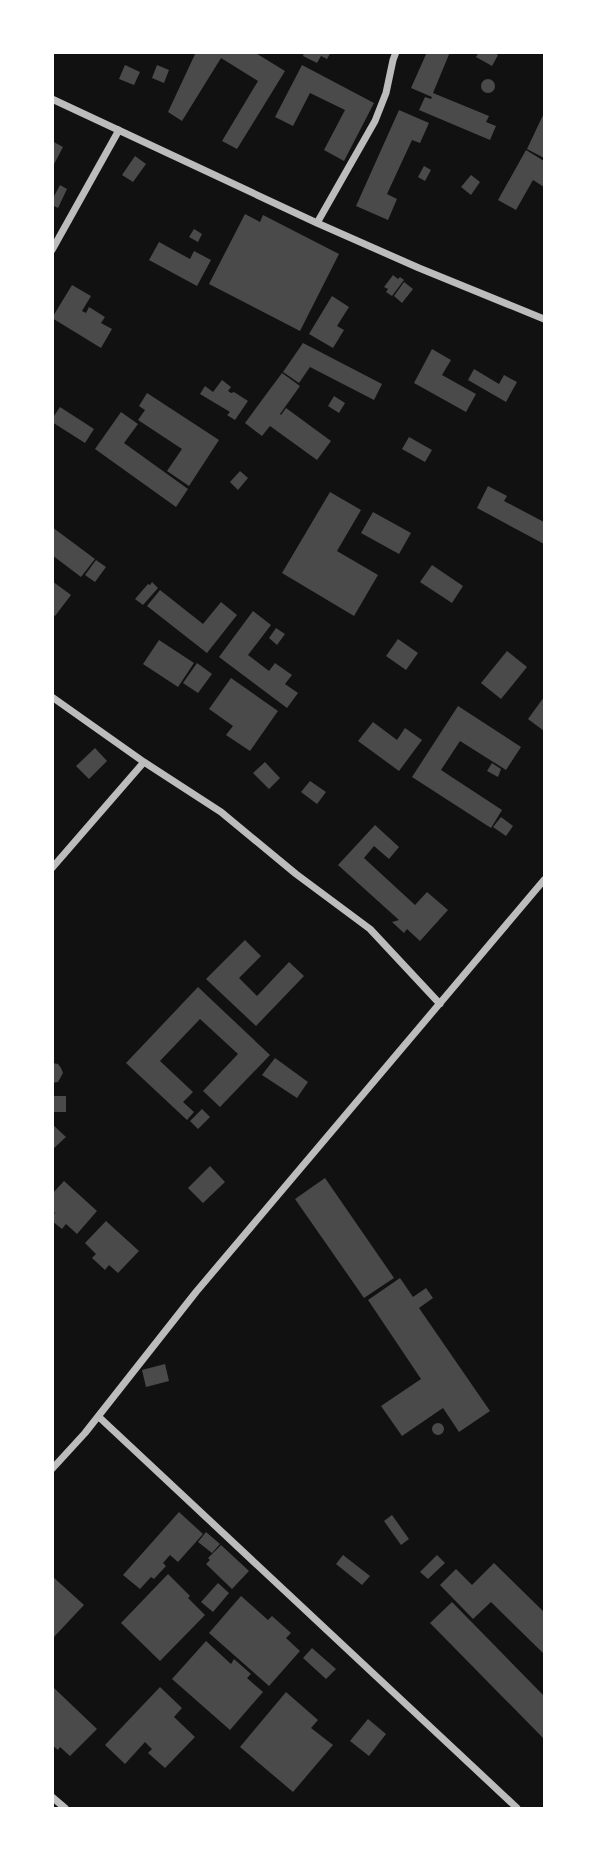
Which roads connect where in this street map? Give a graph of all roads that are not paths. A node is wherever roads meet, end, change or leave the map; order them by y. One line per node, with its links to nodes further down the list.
1 (396, 52): 4 (street)
2 (52, 99): 3 (street)
3 (119, 130): 4 (street); 5 (street)
4 (317, 223): 6 (street)
5 (52, 250)
6 (544, 319)
7 (52, 697): 8 (street)
8 (144, 762): 9 (street); 11 (street)
9 (52, 868)
10 (544, 880): 11 (street)
11 (440, 1004): 12 (street)
12 (99, 1416): 13 (street); 16 (street)
13 (52, 1469)
14 (52, 1797): 15 (street)
15 (65, 1808)
16 (517, 1808)

